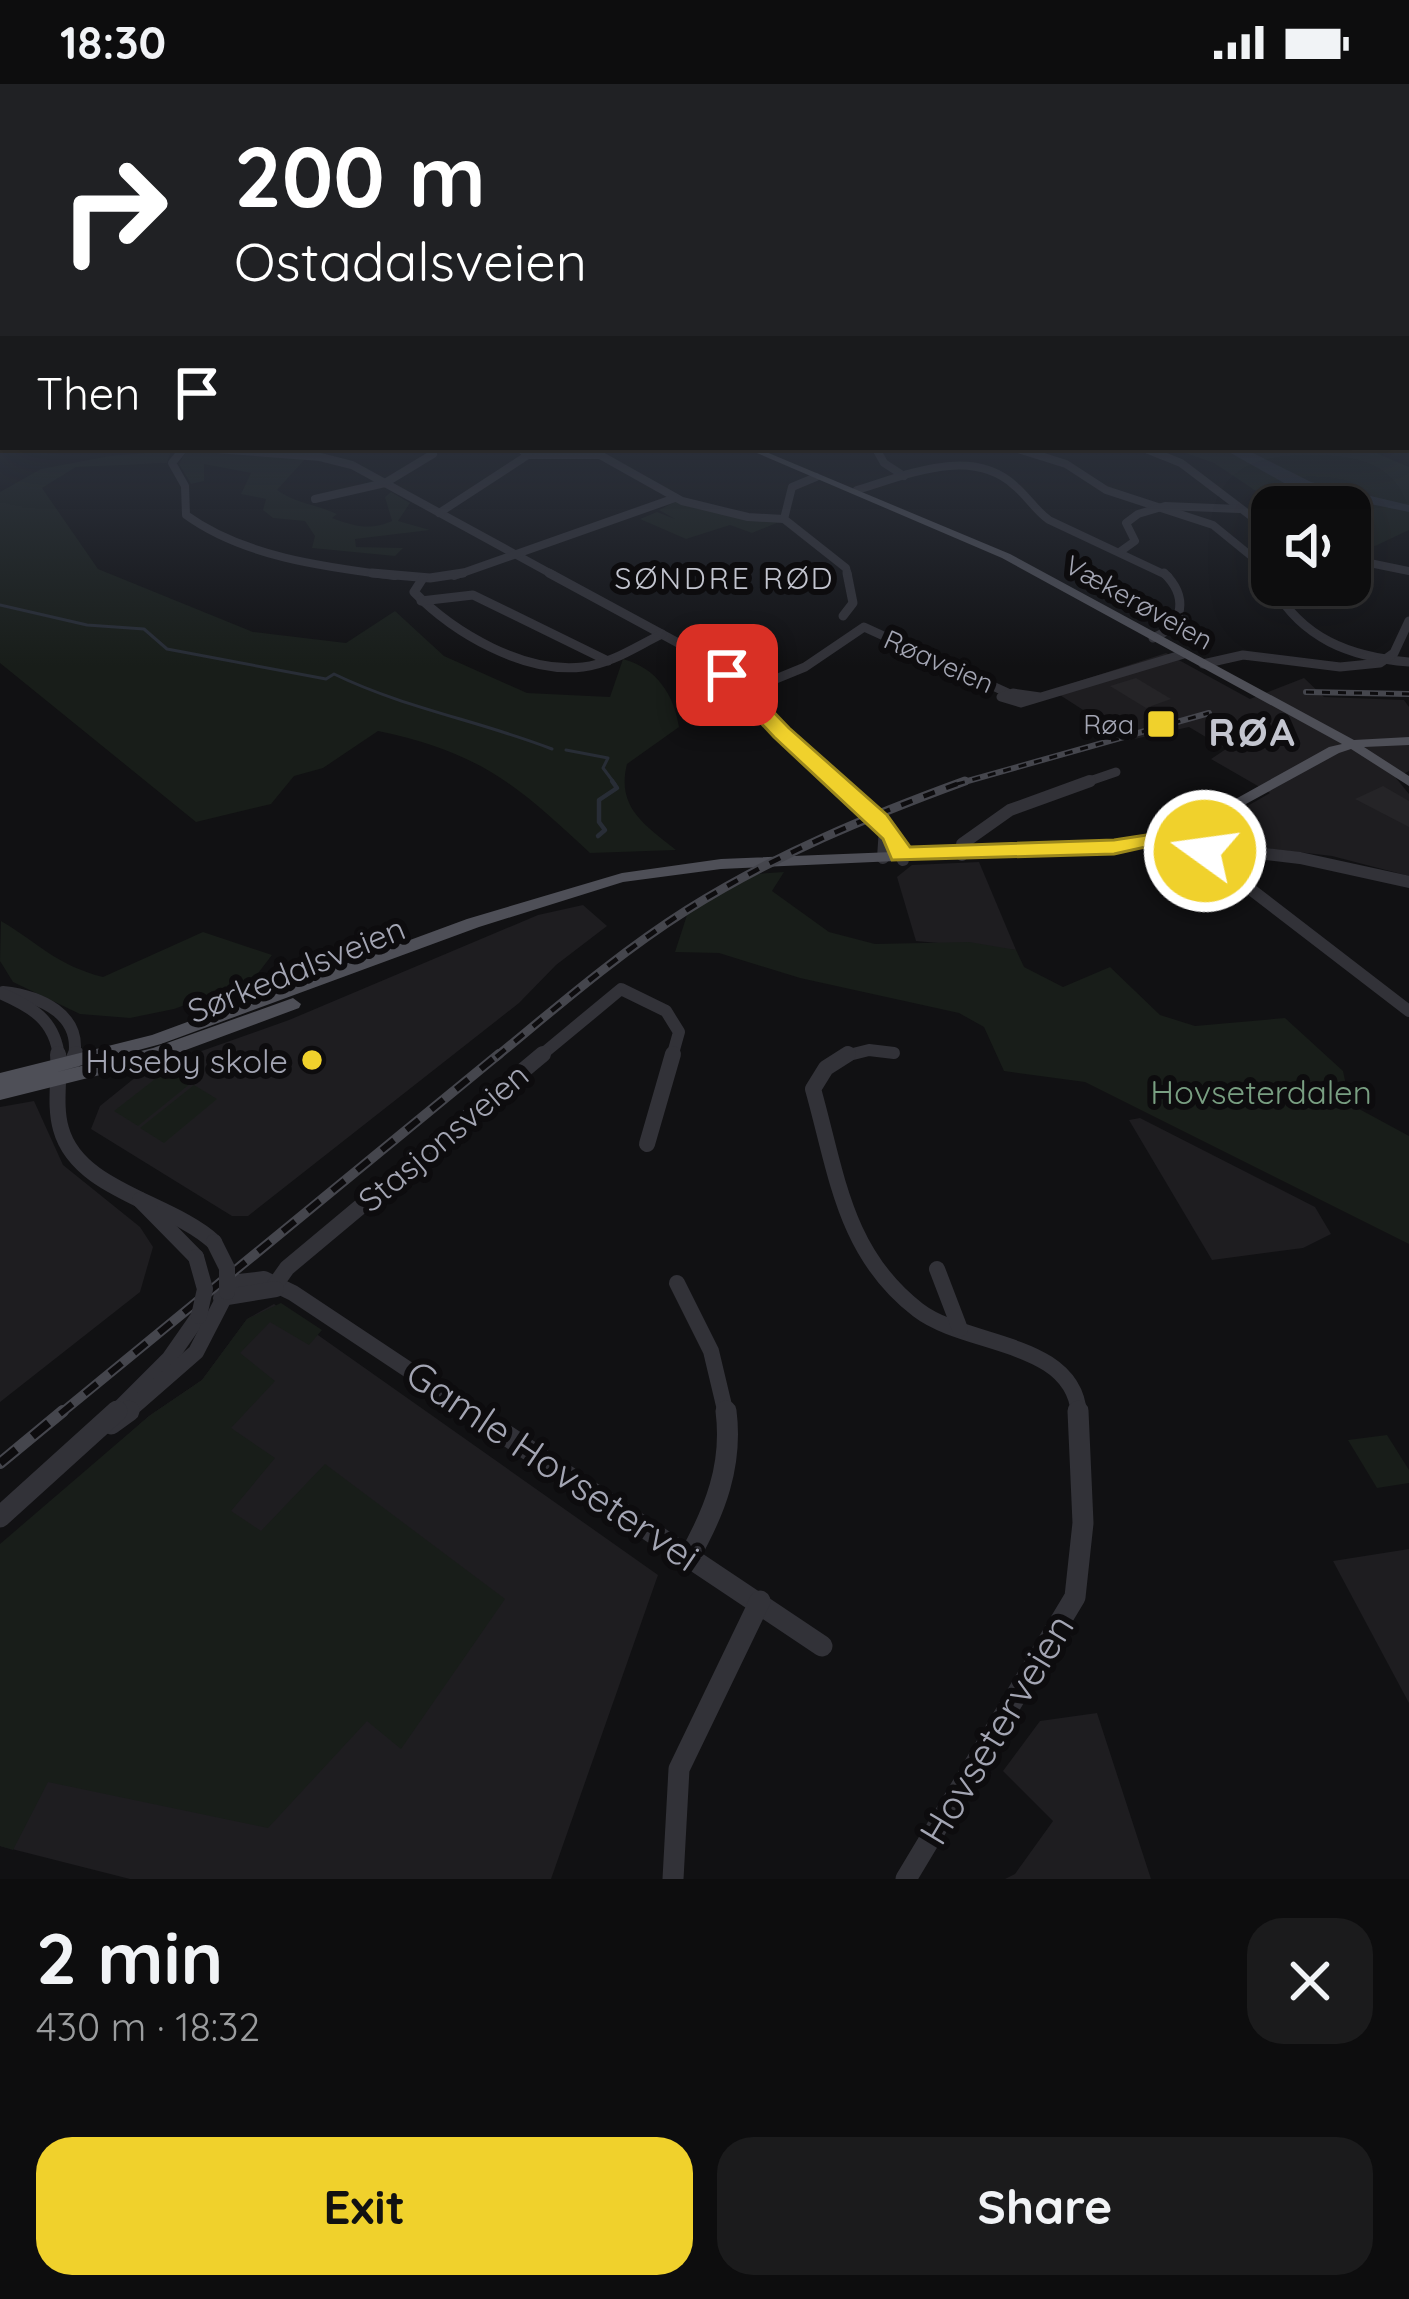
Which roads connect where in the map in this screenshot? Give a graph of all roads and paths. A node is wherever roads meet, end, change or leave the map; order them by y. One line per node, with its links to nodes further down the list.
1 (185, 498): 22 (street)
2 (320, 498): 11 (street)
3 (412, 498): 14 (street)
4 (462, 498): 14 (street)
5 (675, 498): 16 (street); 18 (street)
6 (789, 498): 16 (street)
7 (866, 498): 28 (main road, Vækerøveien)
8 (1025, 498): 17 (street)
9 (1131, 498): 12 (street)
10 (1227, 498): 13 (street)
11 (315, 499)
12 (1161, 507): 13 (street); 17 (street); 19 (street)
13 (1240, 508): 15 (street)
14 (439, 513): 18 (street)
15 (1251, 516)
16 (784, 519): 25 (street, Røaveien)
17 (1121, 551): 28 (street)
18 (513, 555): 22 (street); 27 (street)
19 (1251, 557)
20 (1371, 563): 21 (street)
21 (1409, 571)
22 (423, 578): 23 (street)
23 (421, 601): 30 (street); 30 (street)
24 (1281, 606): 31 (street)
25 (843, 616)
26 (1409, 621): 31 (street)
27 (662, 634): 30 (street); 34 (street)
28 (1153, 638): 29 (main road, Vækerøveien)
29 (1184, 654): 33 (main road, Vækerøveien); 34 (street, Røaveien)
30 (608, 661)
31 (1387, 661): 32 (street); 33 (street)
32 (1409, 662)
33 (1202, 664): 36 (main road, Vækerøveien)
34 (744, 692): 39 (street)
35 (1409, 741): 36 (main road)
36 (1347, 746): 38 (main road, Vækerøveien); 40 (main road)
37 (1116, 772): 42 (street)
38 (1409, 782)
39 (885, 828): 43 (street); 44 (street)
40 (1177, 834): 41 (street, Sørkedalsveien); 42 (main road, Sørkedalsveien)
41 (1207, 845): 45 (street, Sørkedalsveien); 47 (street)
42 (956, 855): 44 (main road, Sørkedalsveien)
43 (883, 858): 44 (main road, Sørkedalsveien); 49 (main road, Sørkedalsveien)
44 (902, 858)
45 (1409, 882)
46 (0, 993): 49 (street)
47 (1409, 1011)
48 (894, 1053): 58 (street, Hovseterveien)
49 (63, 1069): 50 (main road, Sørkedalsveien); 51 (main road, Sørkedalsveien); 53 (street)
50 (0, 1079)
51 (0, 1093)
52 (646, 1144): 56 (street, Stasjonsveien)
53 (136, 1196): 57 (street, bridge); 57 (street, bridge)
54 (937, 1269): 58 (street)
55 (677, 1283): 61 (street)
56 (276, 1286): 57 (street); 61 (street, Gamle Hovsetervei)
57 (221, 1295): 59 (street); 59 (street)
58 (960, 1329): 65 (street, Hovseterveien)
59 (87, 1441): 60 (street)
60 (0, 1516)
61 (689, 1557): 62 (street, Gamle Hovsetervei)
62 (760, 1601): 63 (street, Gamle Hovsetervei); 64 (street)
63 (822, 1646)
64 (674, 1879)
65 (906, 1879)

